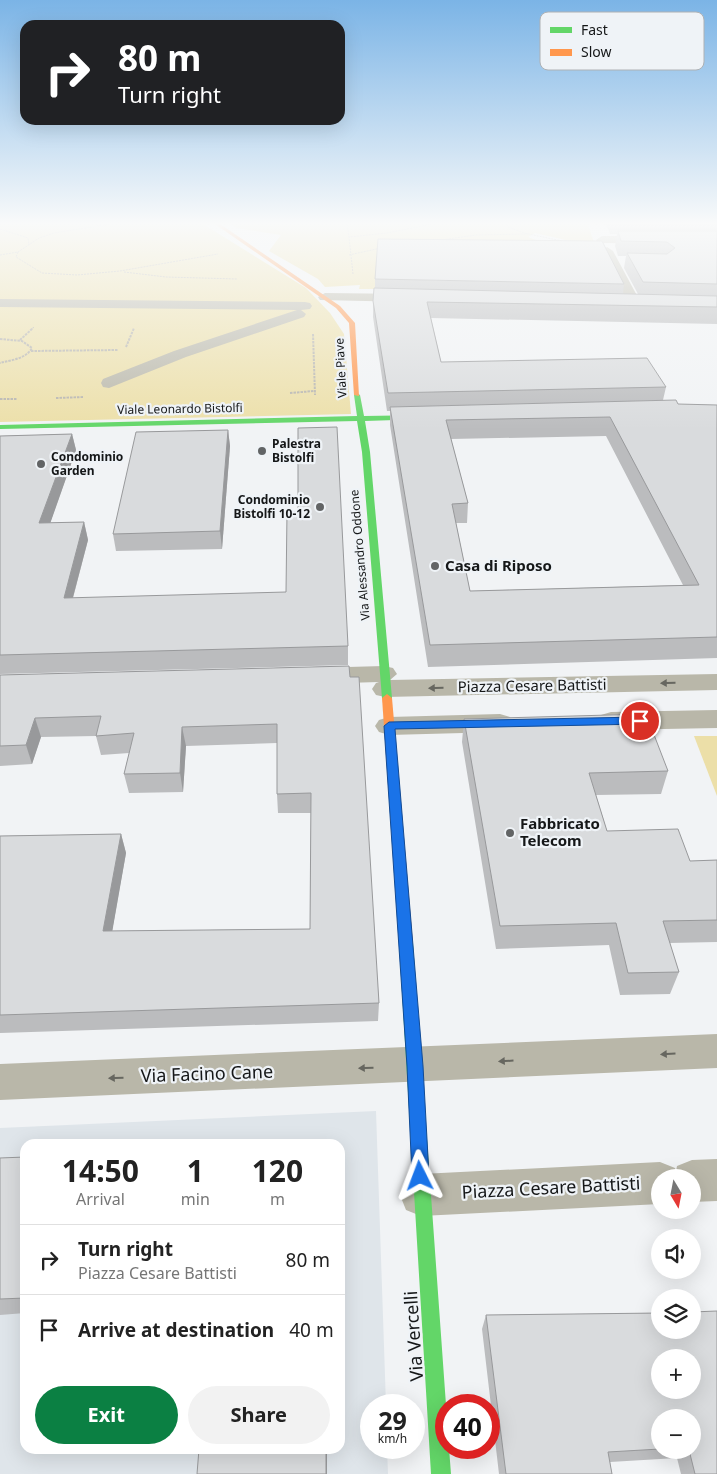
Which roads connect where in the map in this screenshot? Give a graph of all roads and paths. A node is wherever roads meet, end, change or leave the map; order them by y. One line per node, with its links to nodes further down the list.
1 (319, 293): 4 (street, Viale Piave)
2 (629, 293): 7 (street)
3 (0, 295): 10 (street)
4 (325, 297): 5 (street); 17 (street, Viale Piave)
5 (427, 299)
6 (616, 303): 7 (street)
7 (634, 303): 9 (street)
8 (0, 304): 10 (street)
9 (652, 304)
10 (302, 305): 15 (street)
11 (0, 340): 13 (path)
12 (125, 350): 13 (path)
13 (31, 351): 14 (path)
14 (0, 363)
15 (109, 383)
16 (435, 417): 17 (street, Viale Leonardo Bistolfi)
17 (360, 419): 18 (street, Viale Leonardo Bistolfi); 20 (street, Via Alessandro Oddone)
18 (0, 427)
19 (285, 677): 20 (street, Piazza Cesare Battisti)
20 (384, 682): 21 (street, Piazza Cesare Battisti, one-way to 20); 25 (street)
21 (717, 682)
22 (717, 720): 23 (street)
23 (588, 722)
24 (528, 723): 25 (street)
25 (389, 726): 27 (street)
26 (717, 1051): 27 (street, one-way to 27)
27 (415, 1066): 28 (street, Via Facino Cane, one-way to 28); 32 (street)
28 (0, 1082)
29 (717, 1180): 30 (street)
30 (701, 1181)
31 (651, 1183): 32 (street, Piazza Cesare Battisti)
32 (421, 1195): 33 (street, Via Vercelli)
33 (441, 1474)

